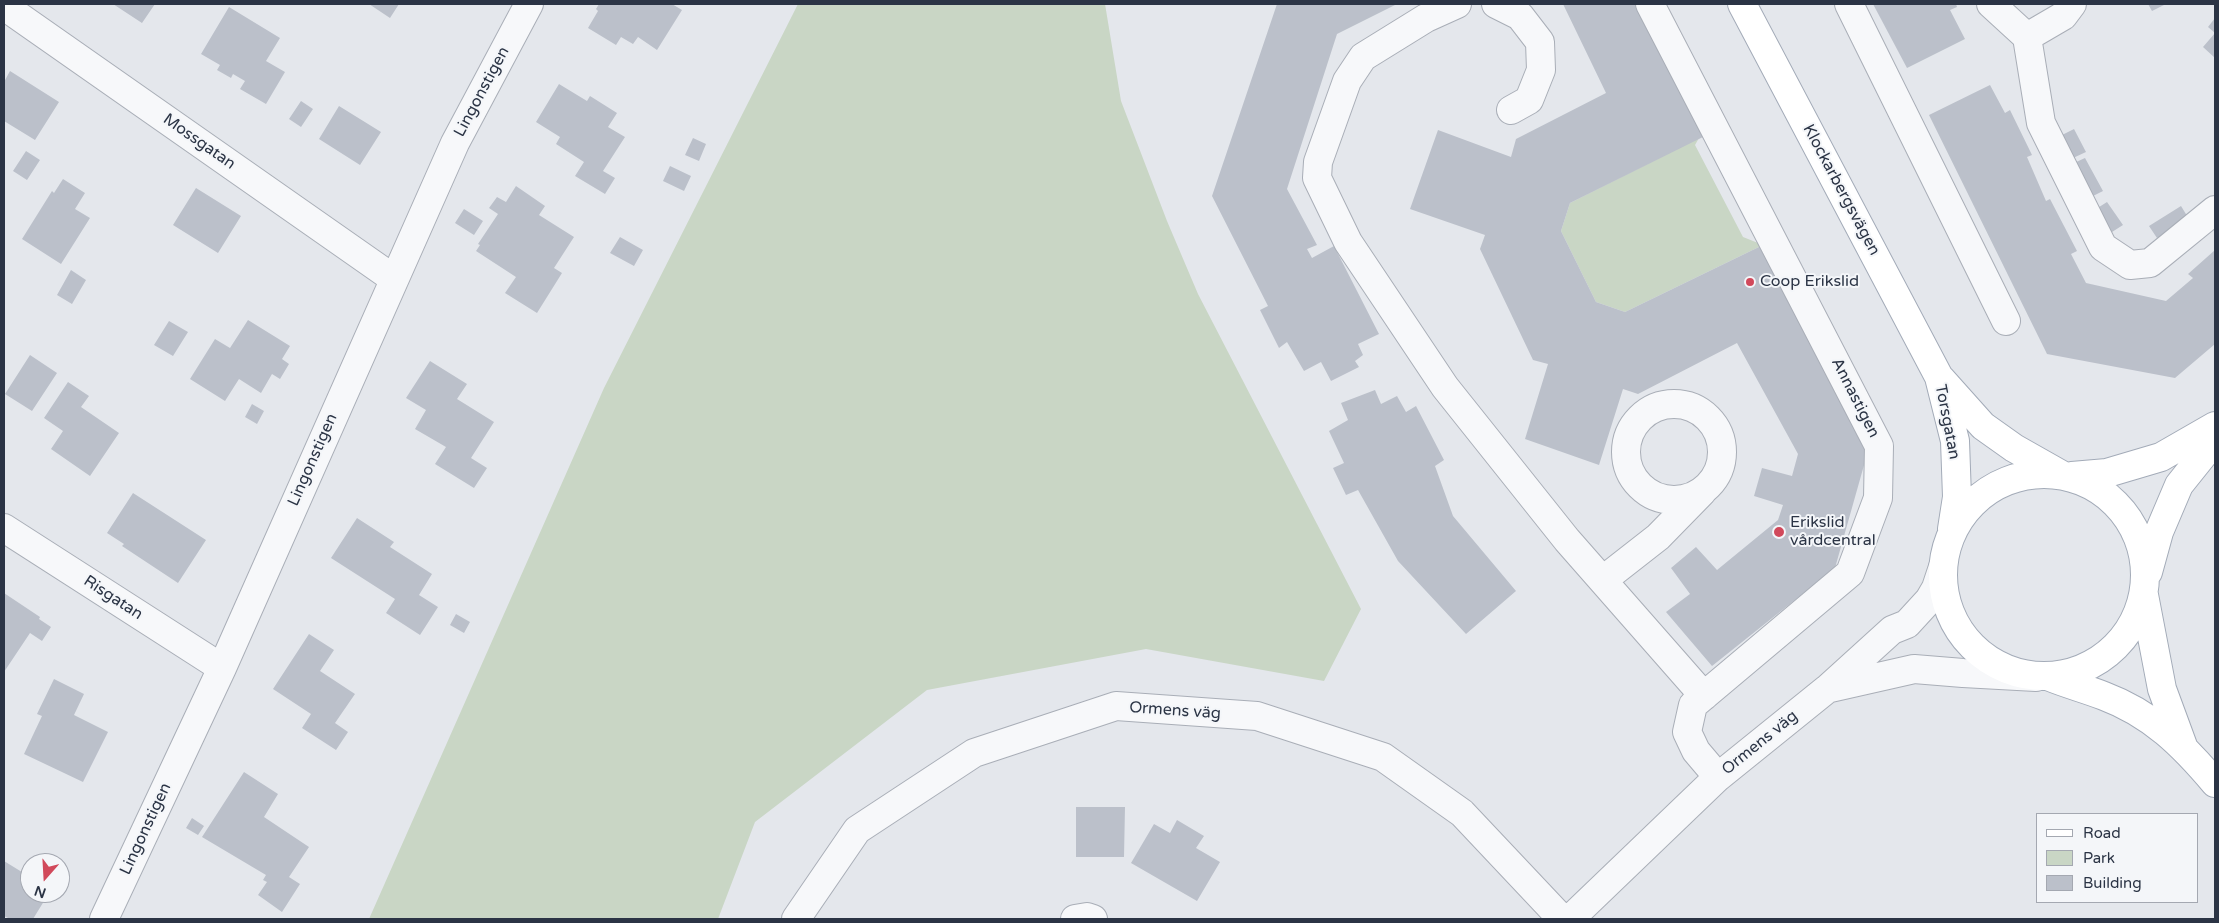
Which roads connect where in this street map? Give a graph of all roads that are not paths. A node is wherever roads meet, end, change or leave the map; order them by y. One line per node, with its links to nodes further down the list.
1 (529, 4): 13 (street, Lingonstigen)
2 (1457, 4): 23 (street)
3 (1496, 4): 11 (street)
4 (1650, 4): 28 (street, Annastigen)
5 (1742, 4): 15 (main road, Klockarbergsvägen)
6 (1849, 4): 14 (street)
7 (1991, 4): 10 (street)
8 (2072, 4): 10 (street)
9 (4, 6): 13 (street, Mossgatan)
10 (2027, 37): 12 (street)
11 (1512, 110)
12 (2215, 210)
13 (394, 279): 25 (street, Lingonstigen)
14 (2006, 320)
15 (1939, 377): 18 (main road, Torsgatan); 21 (main road, Torsgatan)
16 (2215, 426): 18 (main road)
17 (2215, 440): 24 (main road)
18 (2065, 476): 21 (main road); 24 (main road)
19 (1702, 492): 23 (street)
20 (4, 528): 25 (street, Risgatan)
21 (1951, 535): 22 (main road)
22 (1943, 567): 26 (main road); 27 (street, Ormens väg)
23 (1603, 580): 28 (street)
24 (2145, 589): 26 (main road); 29 (main road)
25 (222, 668): 32 (street, Lingonstigen)
26 (2042, 676): 27 (street); 29 (main road)
27 (1826, 689): 30 (street, Ormens väg)
28 (1704, 696): 30 (street, Annastigen)
29 (2183, 746): 31 (main road)
30 (1718, 777): 37 (street, Ormens väg)
31 (2215, 783)
32 (104, 919)
33 (796, 919): 36 (street, Ormens väg)
34 (1075, 919): 35 (street)
35 (1093, 919)
36 (1562, 919)
37 (1570, 919)

